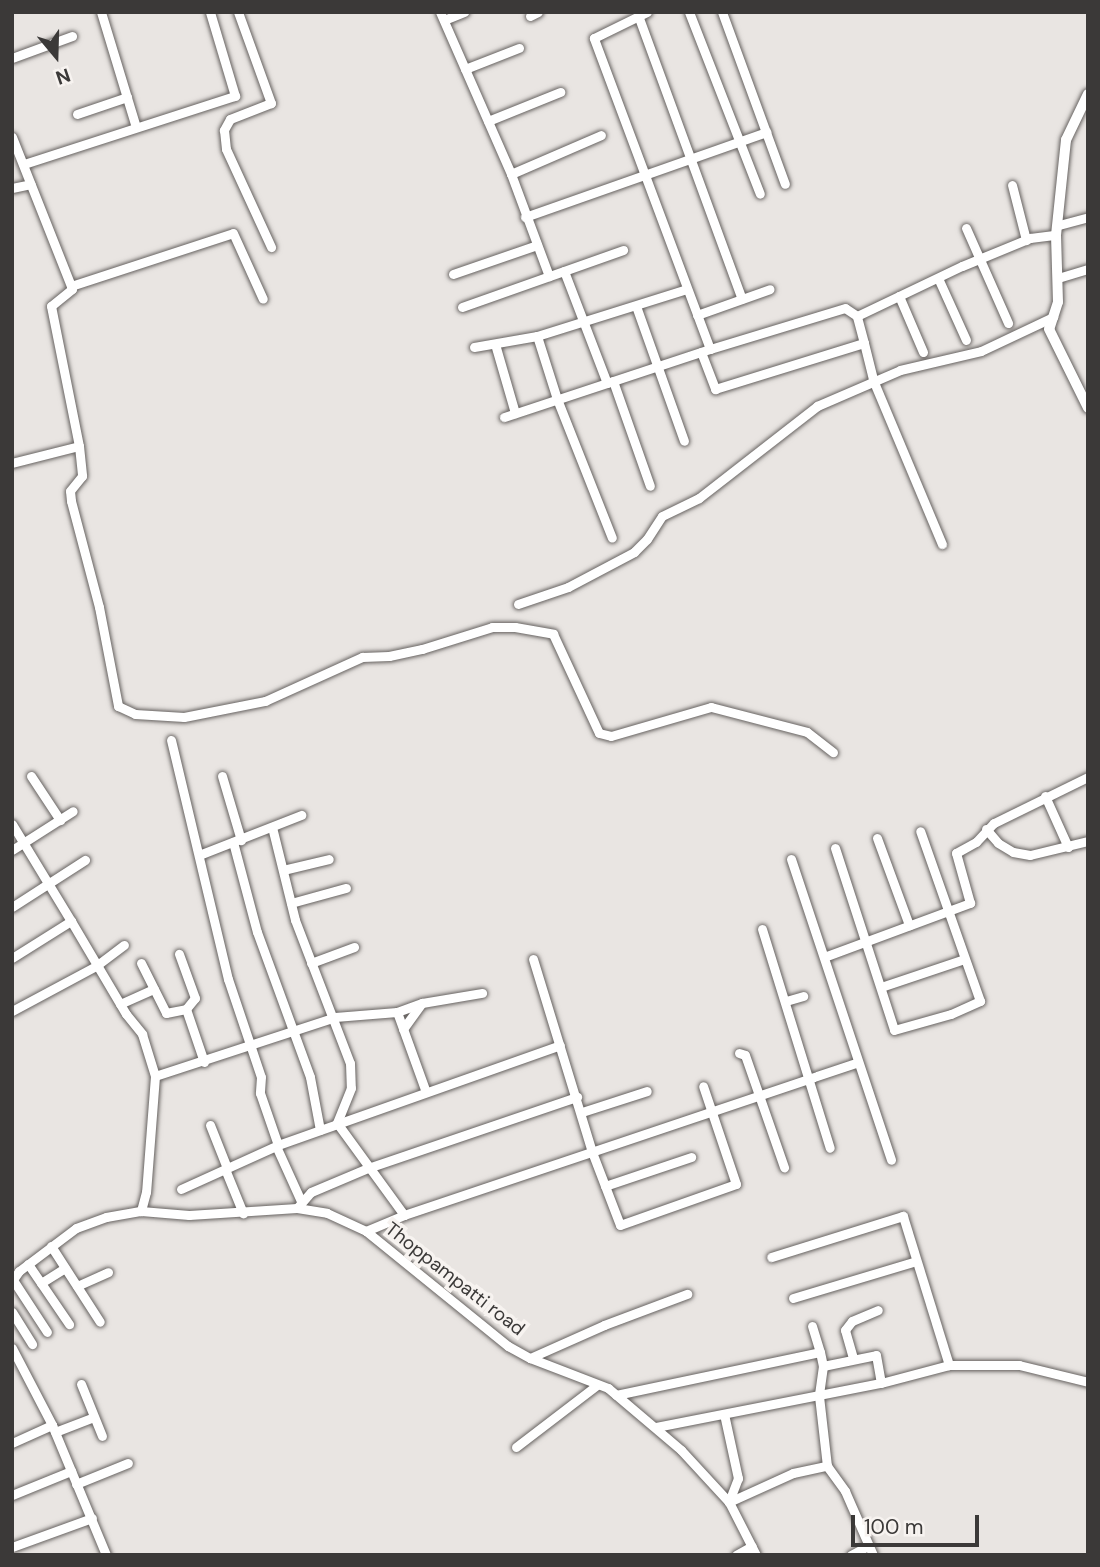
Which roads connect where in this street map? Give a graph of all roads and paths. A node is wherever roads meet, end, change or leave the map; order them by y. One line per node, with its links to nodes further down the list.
1 (101, 12): 14 (street)
2 (210, 12): 18 (street)
3 (239, 12): 38 (street)
4 (464, 12): 8 (street)
5 (689, 12): 22 (street)
6 (722, 12): 19 (street)
7 (643, 15): 23 (street); 25 (street)
8 (442, 16): 12 (street)
9 (72, 36): 11 (street)
10 (519, 48): 12 (street)
11 (12, 58)
12 (465, 69): 17 (street)
13 (560, 92): 17 (street)
14 (127, 96): 16 (street); 18 (street)
15 (1086, 100): 35 (street)
16 (77, 114)
17 (488, 121): 26 (street)
18 (136, 127): 24 (street)
19 (766, 132): 22 (street); 28 (street)
20 (601, 135): 26 (street)
21 (12, 137): 24 (street)
22 (741, 142): 23 (street); 31 (street)
23 (691, 156): 25 (street); 52 (street)
24 (24, 164): 27 (street)
25 (644, 173): 33 (street); 48 (street)
26 (511, 174): 33 (street)
27 (31, 184): 30 (street); 47 (street)
28 (785, 184)
29 (1012, 185): 36 (street)
30 (12, 188)
31 (760, 194)
32 (1088, 216): 35 (street)
33 (526, 217): 37 (street)
34 (966, 228): 40 (street)
35 (1057, 230): 36 (street); 46 (street)
36 (1026, 240): 40 (street)
37 (537, 245): 43 (street); 44 (street)
38 (271, 247)
39 (623, 250): 42 (street)
40 (979, 258): 45 (street); 59 (street)
41 (1088, 269): 46 (street)
42 (565, 271): 44 (street); 58 (street)
43 (453, 274)
44 (549, 276): 54 (street)
45 (938, 278): 50 (street); 61 (street)
46 (1058, 278): 57 (street)
47 (71, 285): 51 (street); 75 (street)
48 (687, 289): 53 (street); 55 (street)
49 (770, 289): 52 (street)
50 (899, 296): 56 (street); 66 (street)
51 (263, 299)
52 (742, 299): 55 (street)
53 (636, 306): 58 (street); 67 (street)
54 (462, 307)
55 (697, 315): 65 (street)
56 (857, 316): 62 (street); 65 (street)
57 (1053, 317): 68 (street); 71 (street)
58 (584, 321): 60 (street); 69 (street)
59 (1009, 323)
60 (537, 335): 63 (street); 70 (street)
61 (967, 340)
62 (864, 342): 65 (street); 68 (street)
63 (495, 344): 64 (street); 72 (street)
64 (474, 347)
65 (706, 350): 67 (street)
66 (923, 352)
67 (657, 366): 69 (street); 74 (street)
68 (873, 380): 79 (street); 80 (street)
69 (610, 382): 70 (street); 77 (street)
70 (557, 399): 72 (street); 78 (street)
71 (1088, 408)
72 (515, 413): 73 (street)
73 (504, 417)
74 (684, 441)
75 (79, 446): 76 (street); 82 (street)
76 (12, 463)
77 (650, 485)
78 (611, 538)
79 (942, 544)
80 (518, 604)
81 (171, 740): 101 (street)
82 (833, 752)
83 (31, 776): 89 (street)
84 (222, 776): 95 (street)
85 (1087, 778): 86 (street)
86 (1045, 796): 92 (street); 98 (street)
87 (73, 811): 89 (street)
88 (300, 815): 91 (street)
89 (60, 820): 97 (street)
90 (12, 824): 97 (street)
91 (272, 827): 95 (street); 105 (street)
92 (985, 829): 98 (street); 110 (street)
93 (920, 831): 110 (street)
94 (877, 838): 112 (street)
95 (237, 841): 101 (street); 137 (street)
96 (1088, 841): 98 (street)
97 (24, 843): 100 (street); 106 (street)
98 (1068, 847)
99 (835, 848): 114 (street)
100 (12, 850)
101 (199, 855): 138 (street)
102 (329, 859): 105 (street)
103 (791, 859): 118 (street)
104 (85, 860): 106 (street)
105 (283, 870): 108 (street)
106 (49, 885): 109 (street); 111 (street)
107 (346, 888): 108 (street)
108 (291, 903): 123 (street)
109 (12, 907)
110 (947, 911): 112 (street); 120 (street)
111 (71, 921): 119 (street); 124 (street)
112 (909, 925): 114 (street)
113 (762, 929): 129 (street)
114 (866, 939): 118 (street); 125 (street)
115 (124, 945): 124 (street)
116 (354, 947): 123 (street)
117 (179, 954): 132 (street)
118 (824, 957): 142 (street)
119 (12, 958)
120 (964, 959): 125 (street); 125 (street)
121 (533, 960): 139 (street)
122 (141, 963): 126 (street)
123 (311, 963): 135 (street)
124 (96, 965): 131 (street); 133 (street)
125 (881, 987)
126 (154, 989): 131 (street); 132 (street)
127 (482, 993): 130 (street)
128 (803, 996): 129 (street)
129 (786, 1000): 144 (street)
130 (422, 1003): 134 (street); 136 (street)
131 (120, 1004): 143 (street)
132 (186, 1009): 141 (street)
133 (12, 1011)
134 (397, 1012): 135 (street); 136 (street)
135 (335, 1017): 137 (street); 152 (street)
136 (403, 1029): 147 (street)
137 (295, 1032): 138 (street); 154 (street)
138 (251, 1045): 141 (street); 155 (street)
139 (560, 1045): 147 (street); 149 (street)
140 (739, 1053): 148 (street)
141 (204, 1062): 143 (street)
142 (858, 1062): 144 (street); 159 (street)
143 (155, 1076): 166 (street)
144 (810, 1078): 148 (street); 156 (street)
145 (703, 1086): 151 (street)
146 (646, 1091): 150 (street)
147 (426, 1092): 152 (street)
148 (758, 1095): 151 (street); 160 (street)
149 (577, 1097): 150 (street); 161 (street)
150 (582, 1112): 157 (street)
151 (712, 1112): 157 (street); 163 (street)
152 (337, 1123): 154 (street); 161 (street)
153 (210, 1125): 162 (street)
154 (320, 1130): 155 (street)
155 (277, 1146): 162 (street); 165 (street)
156 (830, 1148)
157 (592, 1152): 163 (street); 168 (street)
158 (691, 1157): 163 (street)
159 (891, 1160)
160 (784, 1167)
161 (368, 1168): 165 (street); 168 (street)
162 (226, 1169): 164 (street); 167 (street)
163 (605, 1186)
164 (181, 1189)
165 (299, 1205): 167 (street, Thoppampatti road); 169 (street, Thoppampatti road)
166 (141, 1211): 167 (street, Thoppampatti road); 170 (street, Thoppampatti road)
167 (243, 1213)
168 (404, 1215): 169 (street)
169 (366, 1231): 190 (street, Thoppampatti road)
170 (51, 1246): 173 (street, Thoppampatti road); 174 (street)
171 (771, 1257): 172 (street)
172 (916, 1261): 180 (street); 192 (street)
173 (28, 1264): 176 (street, Thoppampatti road); 177 (street)
174 (65, 1268): 177 (street); 178 (street)
175 (108, 1272): 178 (street)
176 (13, 1280): 186 (street)
177 (41, 1283): 184 (street)
178 (77, 1286): 183 (street)
179 (687, 1294): 190 (street)
180 (793, 1298)
181 (878, 1310): 191 (street)
182 (12, 1312): 187 (street)
183 (100, 1322)
184 (69, 1324)
185 (812, 1326): 189 (street)
186 (47, 1332)
187 (32, 1345)
188 (12, 1348): 203 (street)
189 (820, 1352): 193 (street); 198 (street)
190 (530, 1358): 197 (street, Thoppampatti road)
191 (853, 1358): 193 (street); 195 (street)
192 (949, 1365): 194 (street); 195 (street)
193 (823, 1366): 199 (street)
194 (1088, 1382)
195 (881, 1383): 199 (street)
196 (81, 1384): 201 (street)
197 (597, 1385): 198 (street, Thoppampatti road); 206 (street)
198 (616, 1395): 202 (street, Thoppampatti road)
199 (819, 1396): 200 (street); 208 (street)
200 (724, 1414): 202 (street); 212 (street)
201 (92, 1418): 203 (street); 204 (street)
202 (656, 1427): 212 (street, Thoppampatti road)
203 (54, 1428): 205 (street); 209 (street)
204 (102, 1436)
205 (12, 1443)
206 (516, 1447)
207 (128, 1463): 210 (street)
208 (827, 1466): 212 (street); 216 (street)
209 (71, 1471): 210 (street); 211 (street)
210 (76, 1484): 213 (street)
211 (12, 1495)
212 (729, 1502): 215 (street, Thoppampatti road)
213 (92, 1518): 214 (street); 217 (street)
214 (12, 1547)
215 (754, 1550): 218 (street)
216 (871, 1550): 219 (street)
217 (106, 1555)
218 (736, 1555)
219 (851, 1555)

